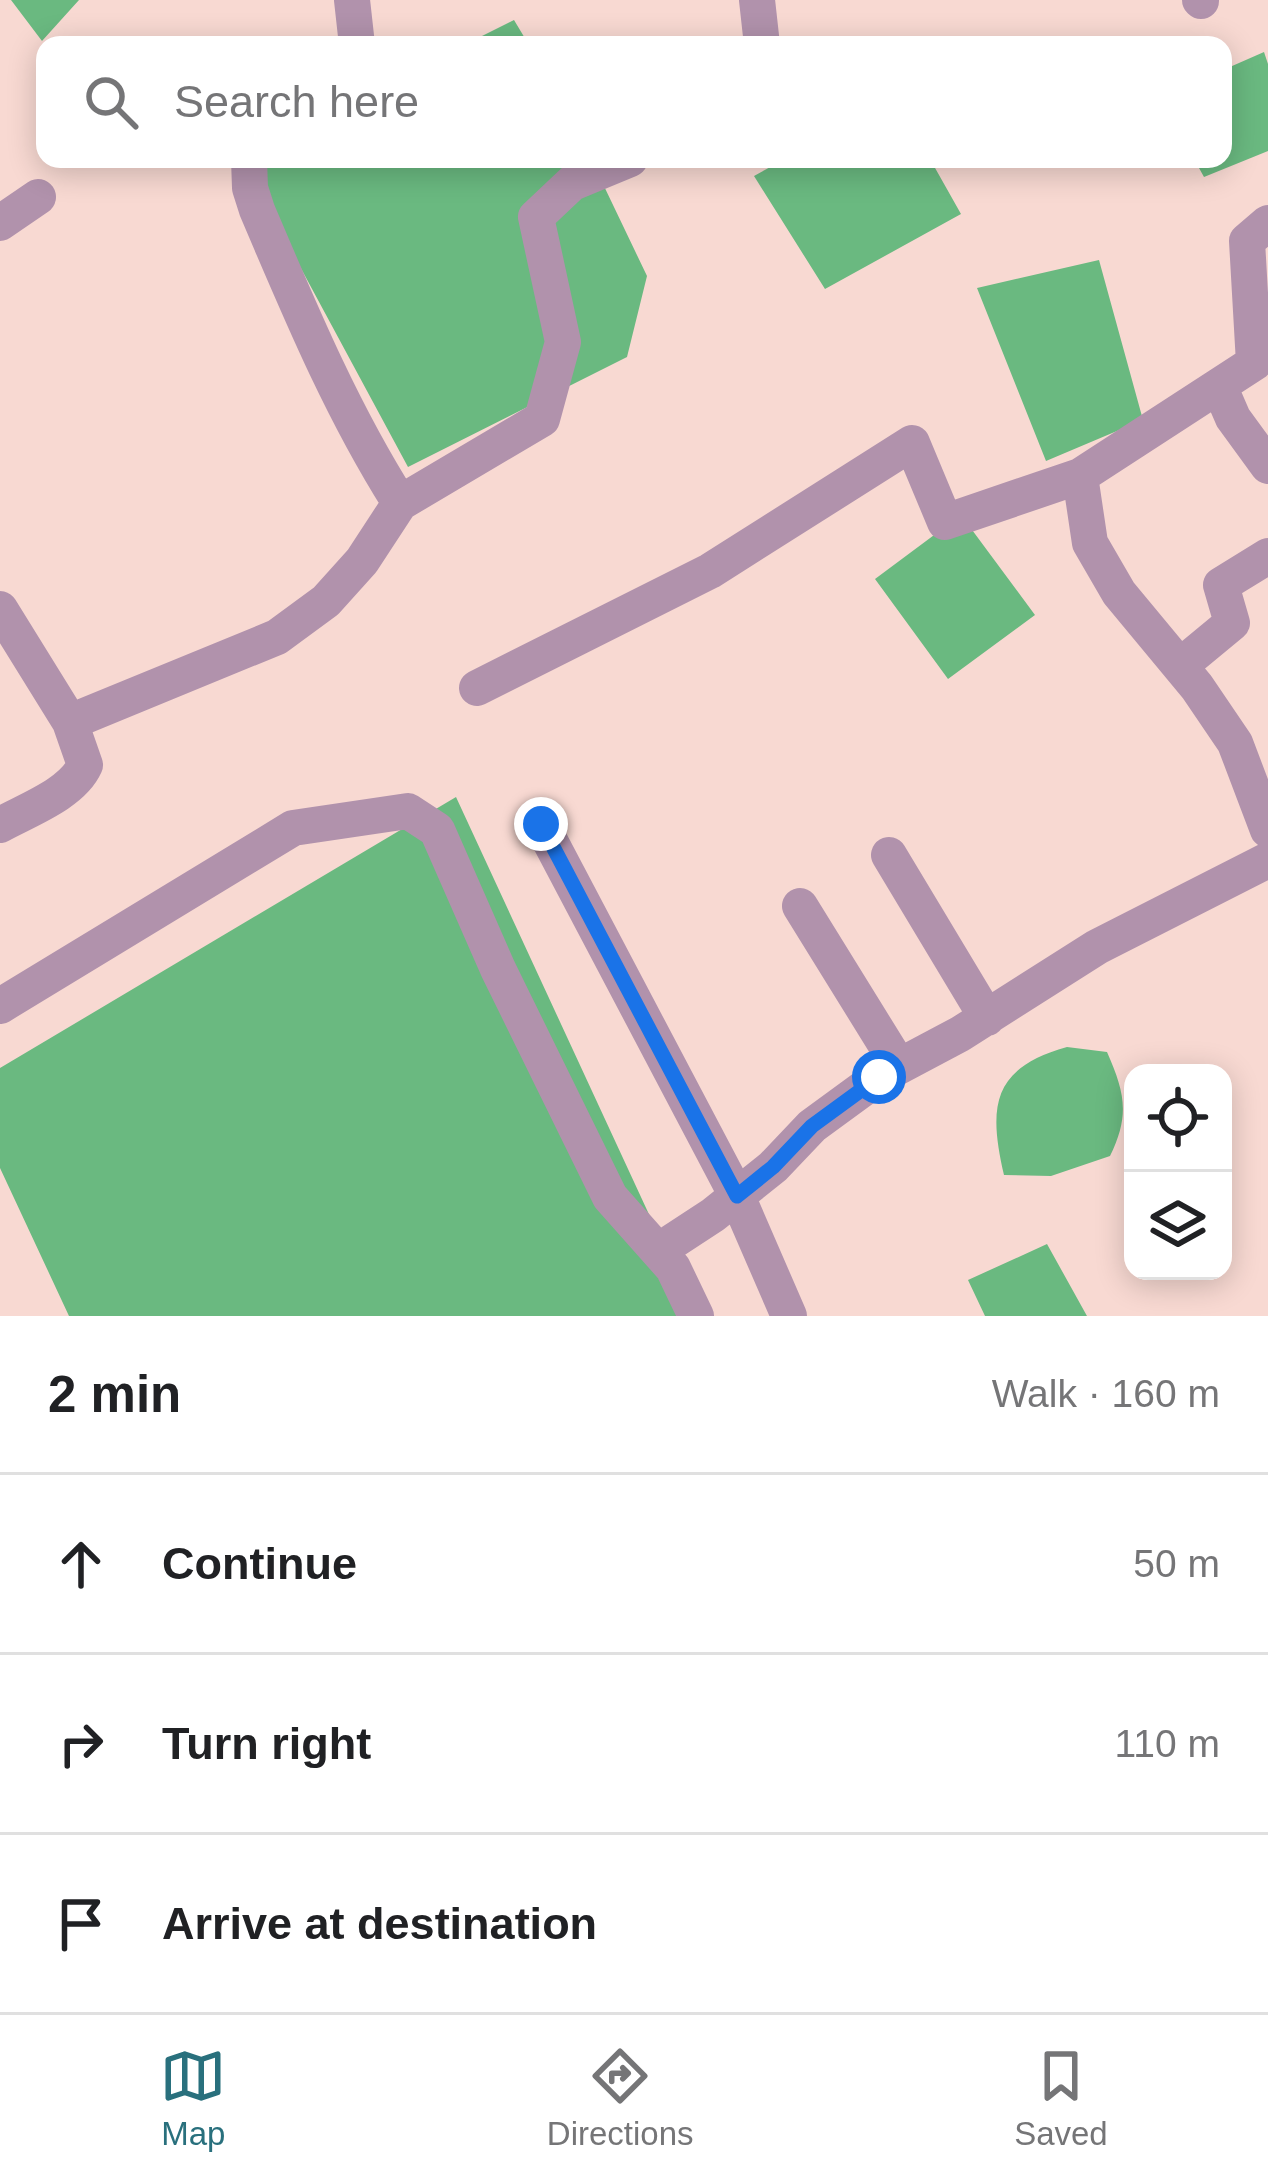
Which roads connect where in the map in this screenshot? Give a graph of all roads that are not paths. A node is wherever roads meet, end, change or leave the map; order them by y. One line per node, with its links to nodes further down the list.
1 (352, 0): 3 (street)
2 (758, 0): 4 (street)
3 (356, 36)
4 (760, 36)
5 (249, 168): 13 (street)
6 (608, 168): 13 (street)
7 (38, 197): 8 (street)
8 (0, 223)
9 (1268, 223): 10 (street)
10 (1220, 388): 11 (street); 12 (street)
11 (1268, 466)
12 (1080, 476): 16 (street); 17 (street)
13 (400, 503): 18 (street)
14 (1268, 556): 16 (street)
15 (0, 609): 18 (street)
16 (1180, 666): 21 (street)
17 (477, 688)
18 (70, 722): 20 (street)
19 (541, 824): 28 (street)
20 (0, 825)
21 (1268, 830)
22 (889, 855): 26 (street)
23 (1268, 860): 26 (street)
24 (800, 906): 27 (street)
25 (0, 1006): 29 (street)
26 (987, 1018): 27 (street)
27 (899, 1066): 28 (street)
28 (737, 1196): 29 (street); 31 (street)
29 (658, 1251): 30 (street)
30 (696, 1316)
31 (789, 1316)

